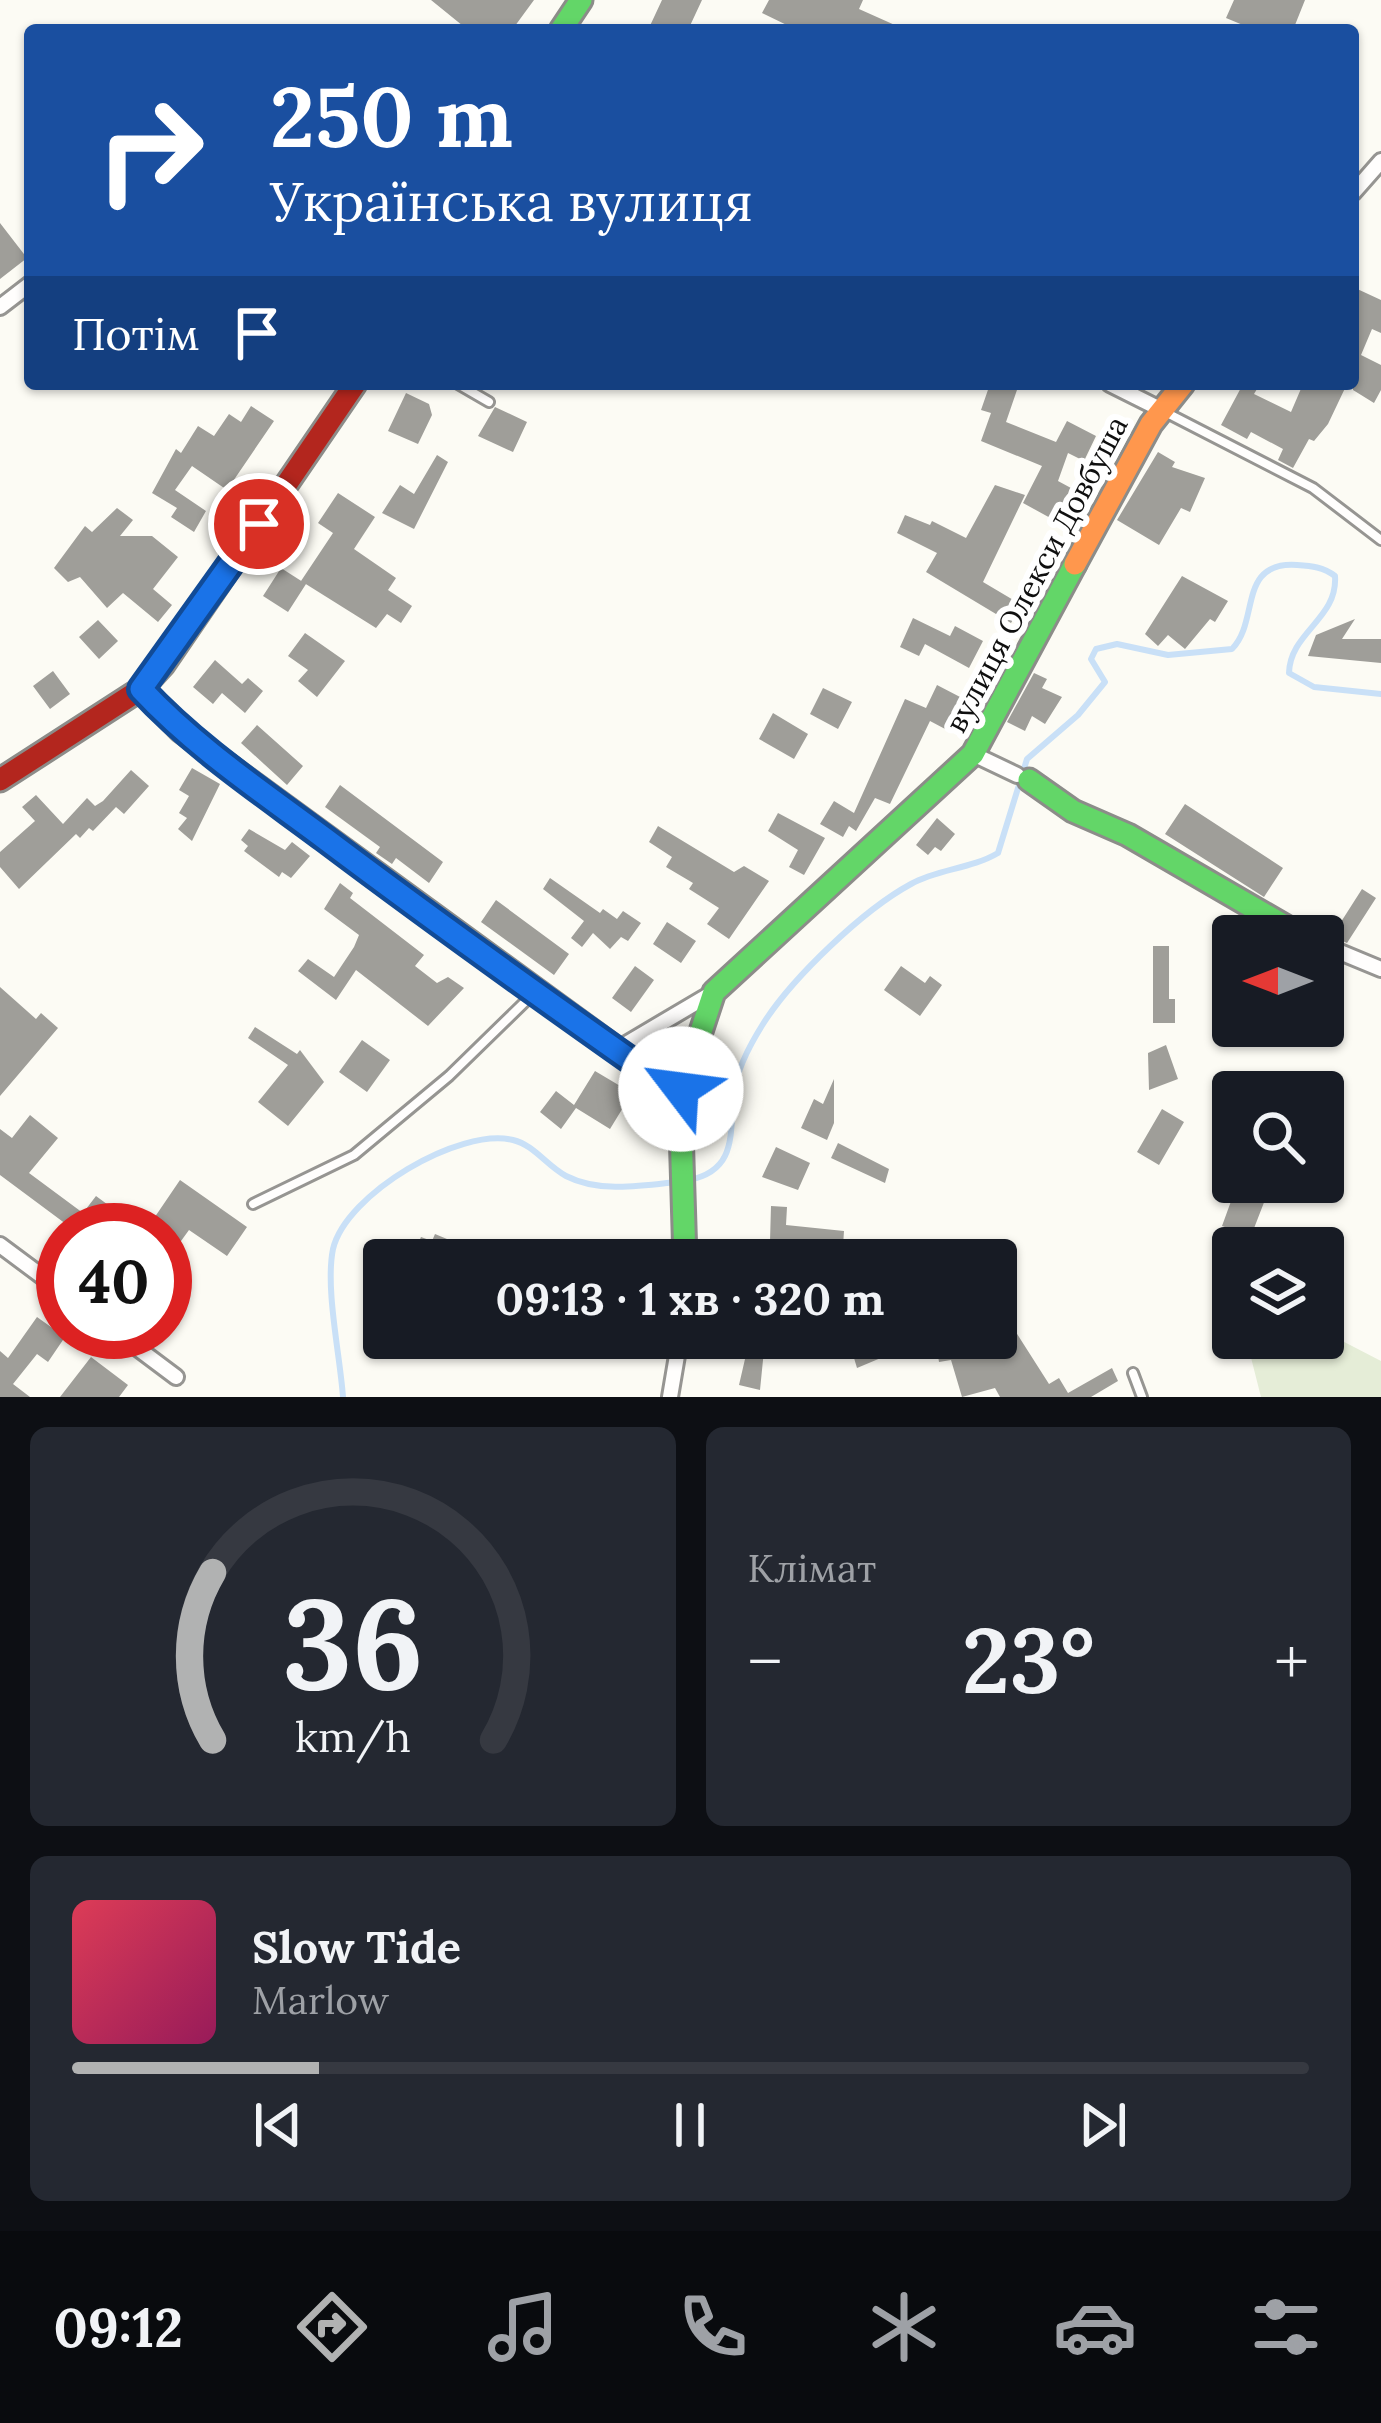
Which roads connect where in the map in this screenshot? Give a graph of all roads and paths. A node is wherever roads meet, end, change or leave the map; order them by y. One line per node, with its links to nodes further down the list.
1 (1381, 161): 2 (street)
2 (1359, 186)
3 (24, 289): 4 (street)
4 (0, 307)
5 (351, 390): 12 (street)
6 (469, 390): 9 (lane)
7 (1122, 390): 10 (street)
8 (1177, 390): 10 (street, вулиця Олекси Довбуша)
9 (489, 401)
10 (1160, 409): 11 (lane); 13 (street, вулиця Олекси Довбуша)
11 (1381, 540)
12 (141, 689): 15 (street); 20 (street)
13 (973, 754): 14 (street); 19 (street, вулиця Олекси Довбуша)
14 (1023, 777): 16 (street)
15 (0, 780)
16 (1265, 915)
17 (1344, 954): 18 (street)
18 (1381, 969)
19 (714, 992): 21 (street); 22 (street, вулиця Олекси Довбуша)
20 (534, 994): 21 (street); 23 (lane)
21 (616, 1050): 22 (street)
22 (680, 1095): 24 (street, вулиця Олекси Довбуша)
23 (253, 1204)
24 (685, 1239)
25 (0, 1245): 26 (street)
26 (36, 1272)
27 (152, 1359): 30 (street)
28 (676, 1359): 31 (street)
29 (1133, 1373): 32 (lane)
30 (176, 1377)
31 (670, 1397)
32 (1142, 1397)

